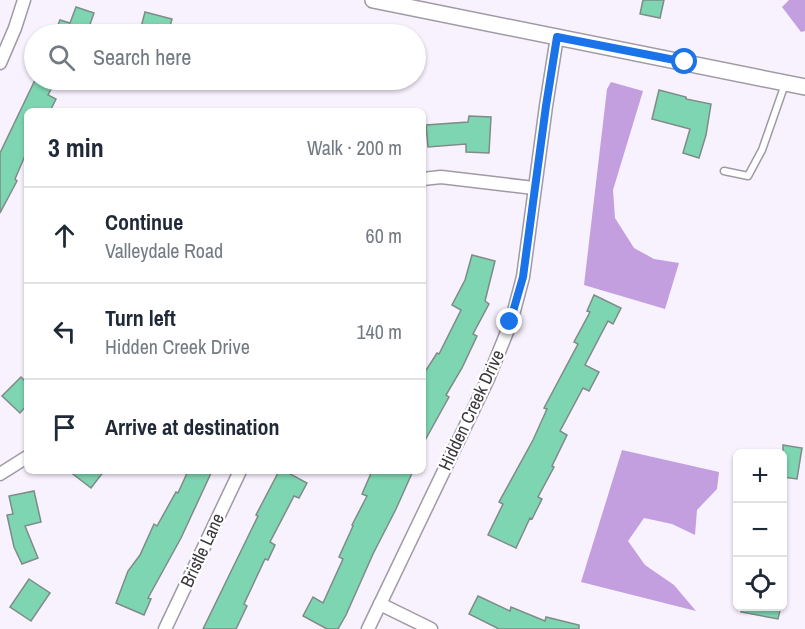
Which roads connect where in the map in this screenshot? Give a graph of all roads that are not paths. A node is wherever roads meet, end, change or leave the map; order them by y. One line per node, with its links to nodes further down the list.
1 (24, 0): 4 (street)
2 (373, 0): 3 (street)
3 (557, 37): 5 (street); 9 (street, Hidden Creek Drive)
4 (0, 63)
5 (785, 83): 6 (street); 7 (lane)
6 (805, 87)
7 (724, 171)
8 (426, 179): 9 (street)
9 (534, 188): 13 (street, Hidden Creek Drive)
10 (24, 459): 11 (street)
11 (0, 474)
12 (239, 474): 14 (street, Bristle Lane)
13 (380, 604): 15 (street, Hidden Creek Drive); 16 (street)
14 (165, 629)
15 (368, 629)
16 (431, 629)

